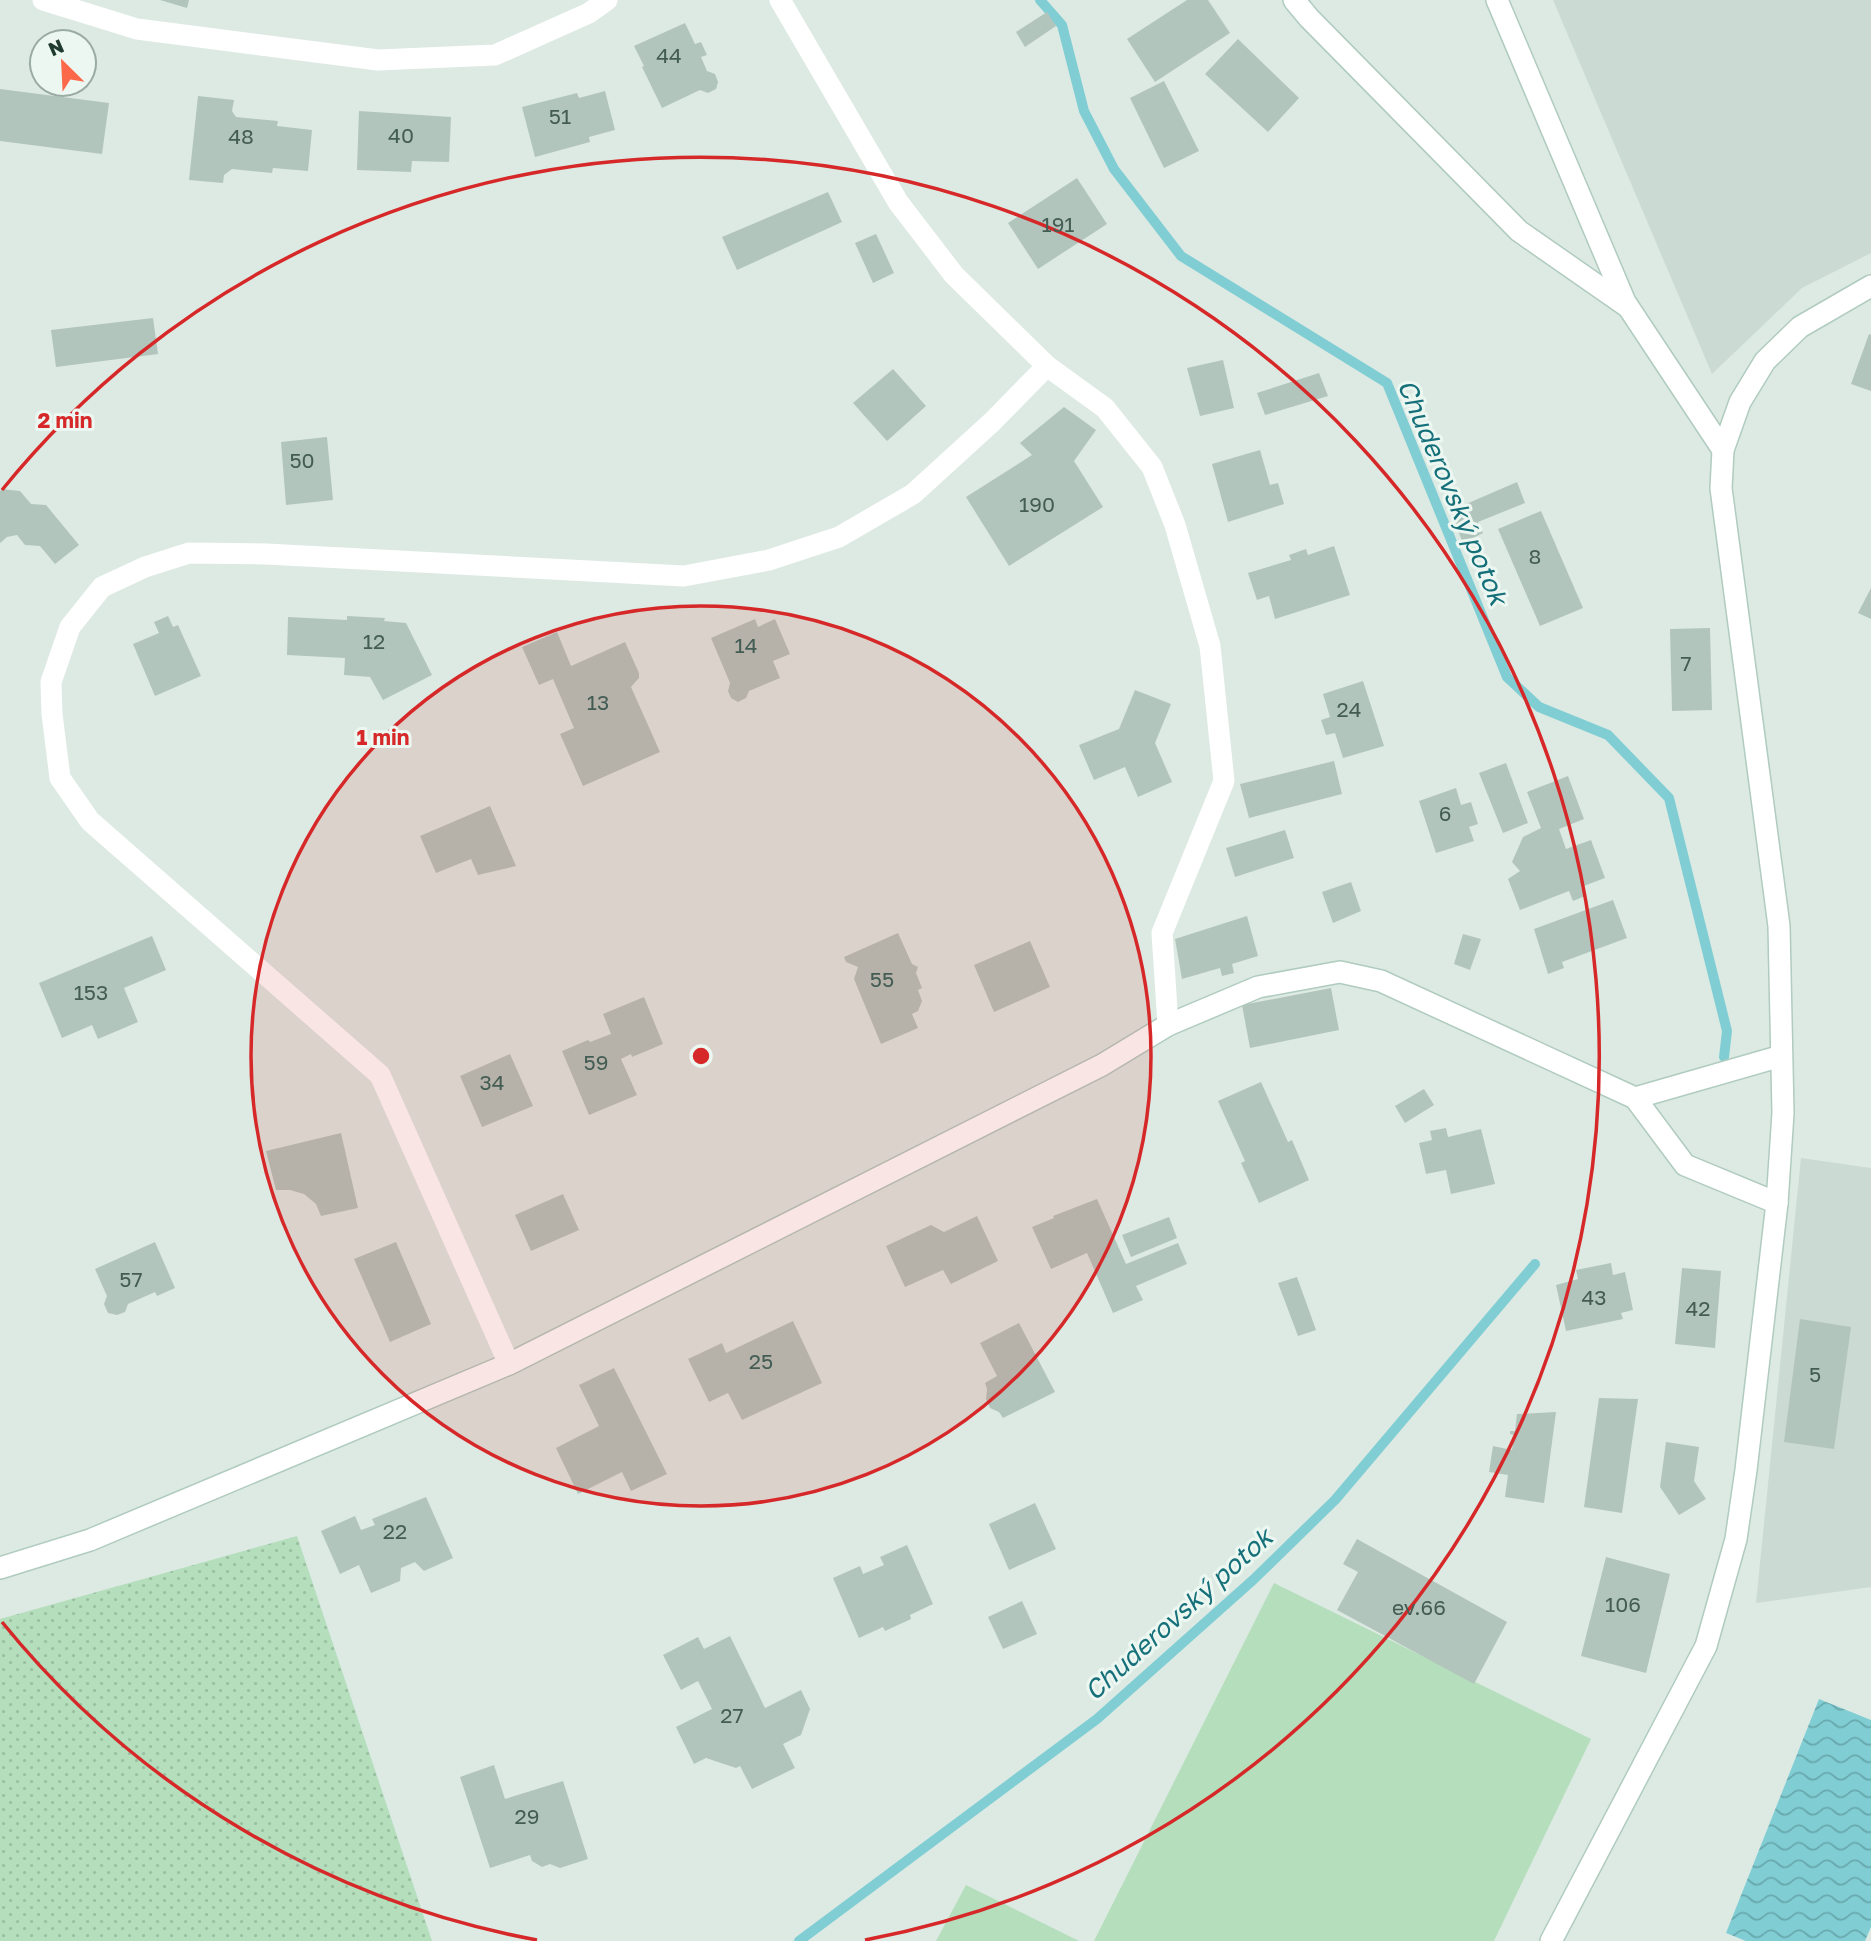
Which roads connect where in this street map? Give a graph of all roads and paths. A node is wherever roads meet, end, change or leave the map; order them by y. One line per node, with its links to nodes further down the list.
1 (43, 0): 2 (street)
2 (607, 0)
3 (780, 0): 8 (street)
4 (1294, 0): 7 (street)
5 (1497, 0): 7 (street)
6 (1871, 286): 9 (street)
7 (1629, 309): 9 (street)
8 (1047, 366): 10 (street); 14 (street)
9 (1723, 450): 11 (street)
10 (1168, 1025): 12 (street); 14 (street)
11 (1781, 1056): 12 (street); 13 (street)
12 (1635, 1098): 13 (street)
13 (1777, 1203): 16 (street)
14 (509, 1364): 15 (street)
15 (0, 1568)
16 (1551, 1941)

